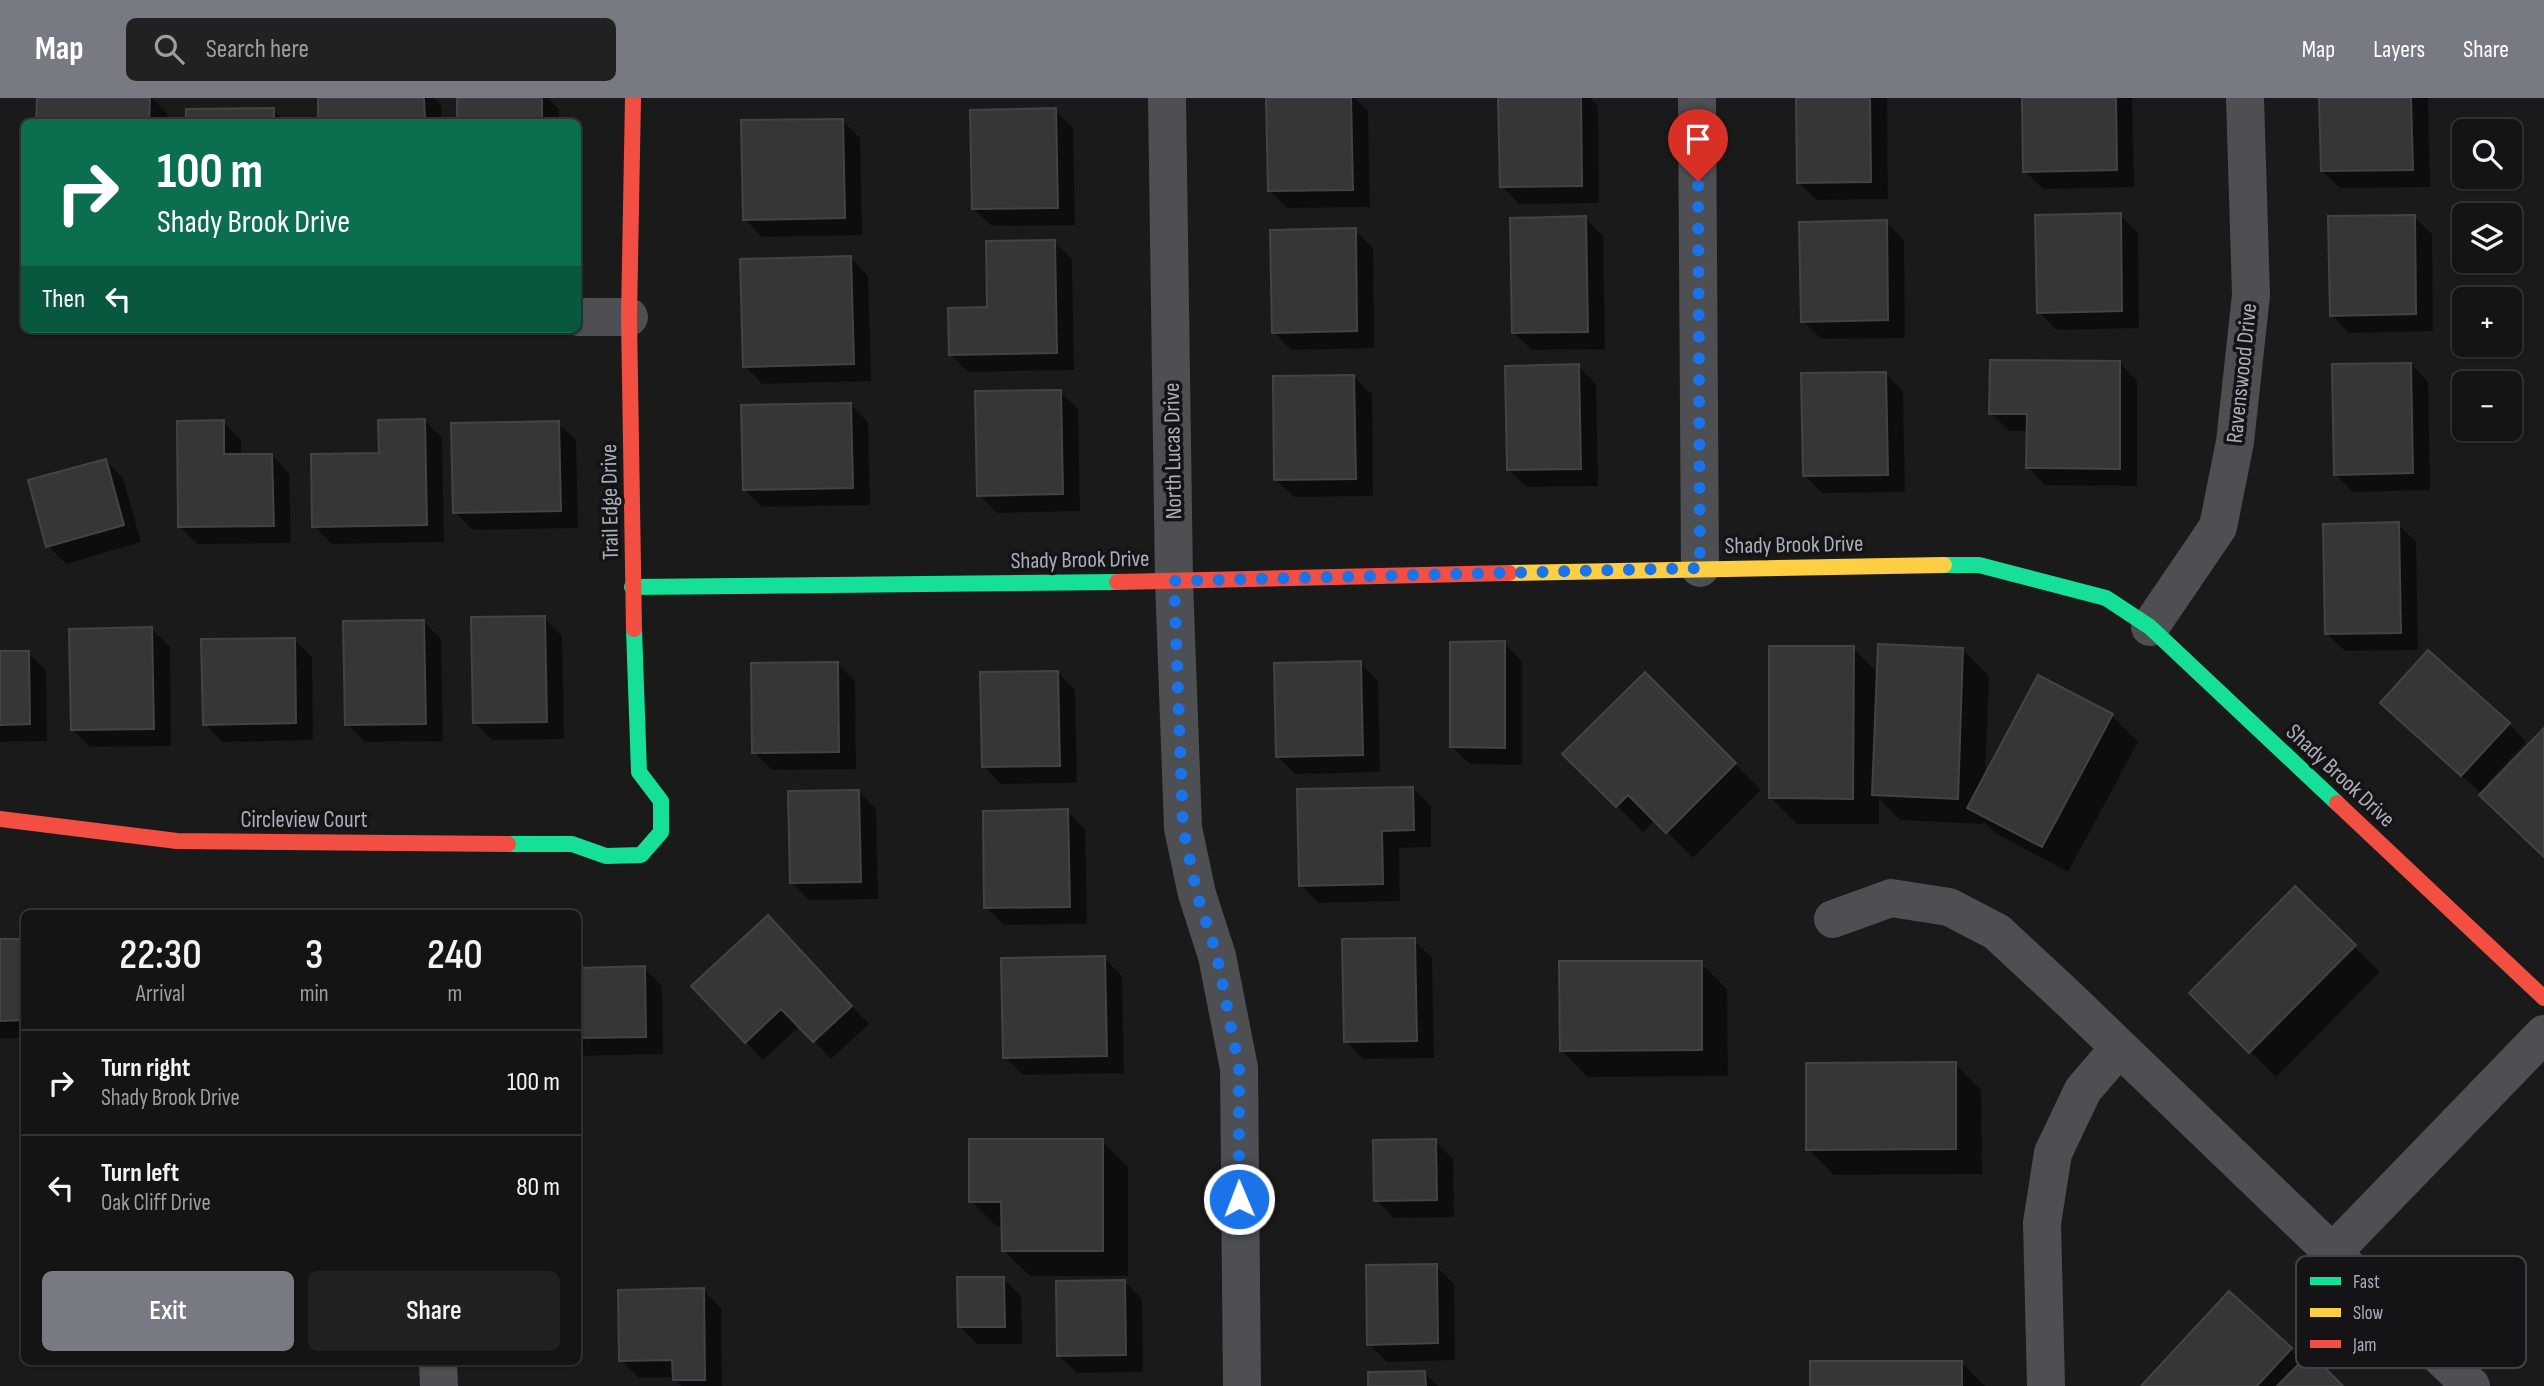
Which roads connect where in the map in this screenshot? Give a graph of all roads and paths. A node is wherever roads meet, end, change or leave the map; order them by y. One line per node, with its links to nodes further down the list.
1 (633, 98): 6 (street, Trail Edge Drive)
2 (1167, 98): 8 (street, North Lucas Drive)
3 (1697, 98): 7 (street)
4 (2245, 98): 10 (street, Ravenswood Drive)
5 (581, 317): 6 (street)
6 (629, 317): 9 (street, Trail Edge Drive)
7 (1700, 568): 8 (street, Shady Brook Drive); 10 (street, Shady Brook Drive)
8 (1174, 581): 9 (street, Shady Brook Drive); 22 (street, North Lucas Drive)
9 (632, 587): 12 (street, Trail Edge Drive)
10 (2150, 627): 14 (street, Shady Brook Drive)
11 (0, 819): 12 (street, Circleview Court)
12 (606, 856)
13 (1833, 919): 16 (street)
14 (2544, 998)
15 (2544, 1034): 17 (street)
16 (2119, 1048): 17 (street); 23 (street)
17 (2332, 1253): 18 (street)
18 (2335, 1256)
19 (438, 1365): 21 (street)
20 (2452, 1368): 24 (street)
21 (439, 1386)
22 (1242, 1386)
23 (2046, 1386)
24 (2471, 1386)

